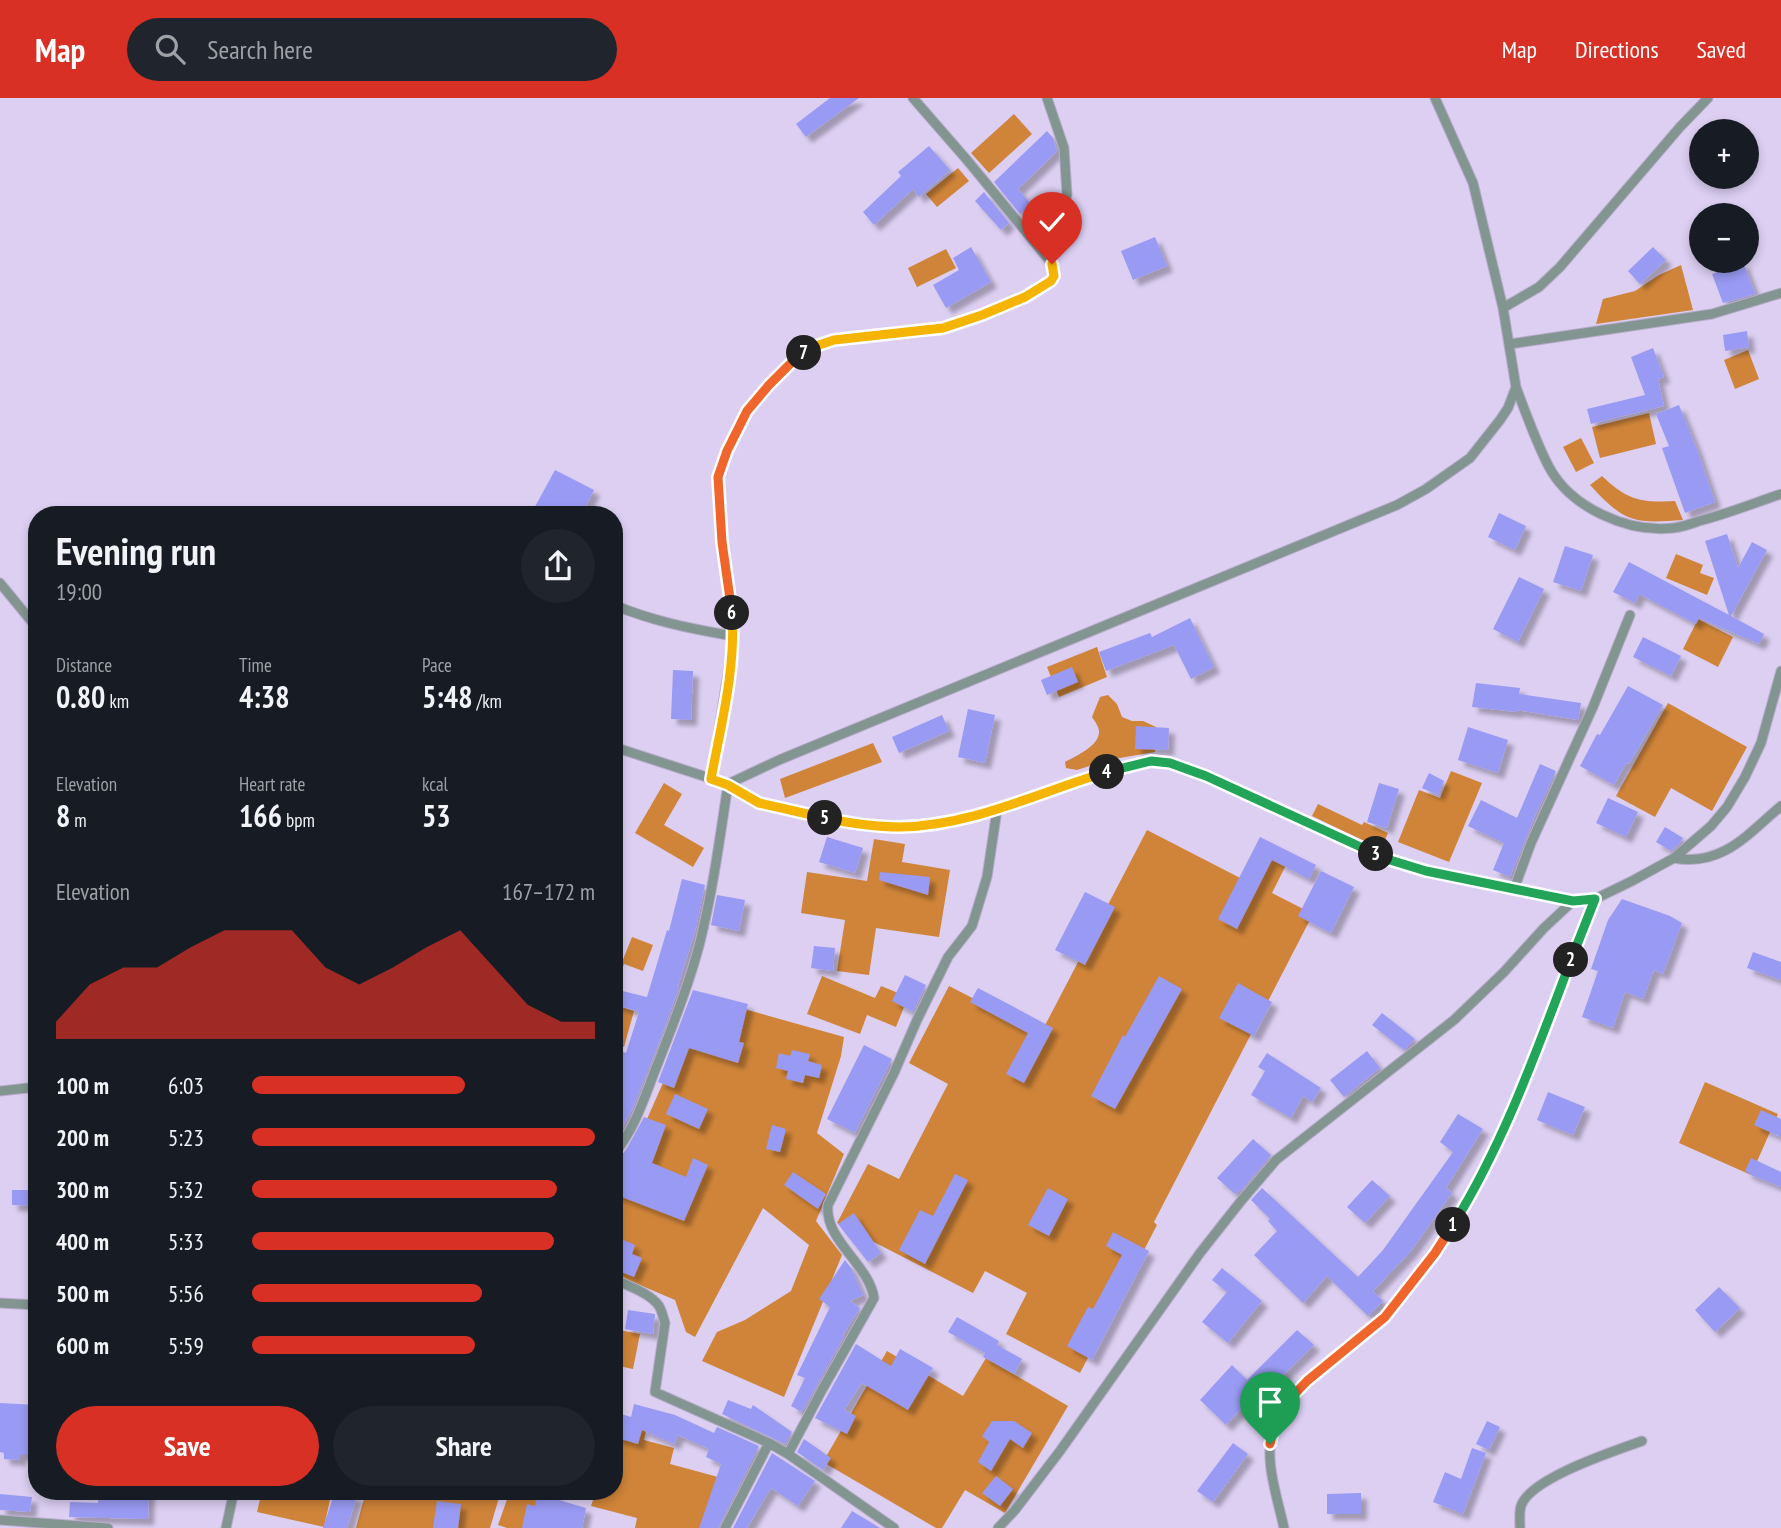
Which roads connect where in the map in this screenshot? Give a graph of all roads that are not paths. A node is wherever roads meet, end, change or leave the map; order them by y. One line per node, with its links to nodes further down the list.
1 (913, 98): 5 (lane)
2 (1047, 98): 5 (lane)
3 (1435, 98): 7 (lane)
4 (1708, 98): 7 (lane)
5 (1045, 255): 15 (lane)
6 (1781, 293): 8 (lane)
7 (1503, 308): 8 (lane)
8 (1510, 344): 9 (lane)
9 (1516, 387): 10 (lane); 19 (lane)
10 (1781, 494)
11 (0, 583): 14 (lane)
12 (623, 609): 15 (lane)
13 (1630, 615): 23 (lane)
14 (28, 617)
15 (733, 636): 18 (lane)
16 (1781, 671): 22 (lane)
17 (623, 750): 18 (lane)
18 (711, 779): 19 (lane)
19 (728, 785): 21 (lane); 28 (lane)
20 (1781, 806): 22 (lane)
21 (997, 810): 23 (lane); 34 (lane)
22 (1674, 858): 24 (lane)
23 (1514, 889): 25 (lane)
24 (1595, 899): 25 (lane); 42 (lane)
25 (1573, 901): 41 (lane)
26 (28, 1088): 27 (lane)
27 (0, 1091)
28 (623, 1143)
29 (623, 1284): 33 (lane)
30 (0, 1304): 31 (lane)
31 (28, 1305)
32 (1642, 1441): 43 (lane)
33 (769, 1443): 34 (lane); 39 (lane)
34 (788, 1454): 40 (lane)
35 (232, 1500): 38 (lane)
36 (0, 1520): 37 (lane)
37 (108, 1528)
38 (226, 1528)
39 (725, 1528)
40 (894, 1528)
41 (998, 1528)
42 (1284, 1528)
43 (1520, 1528)

